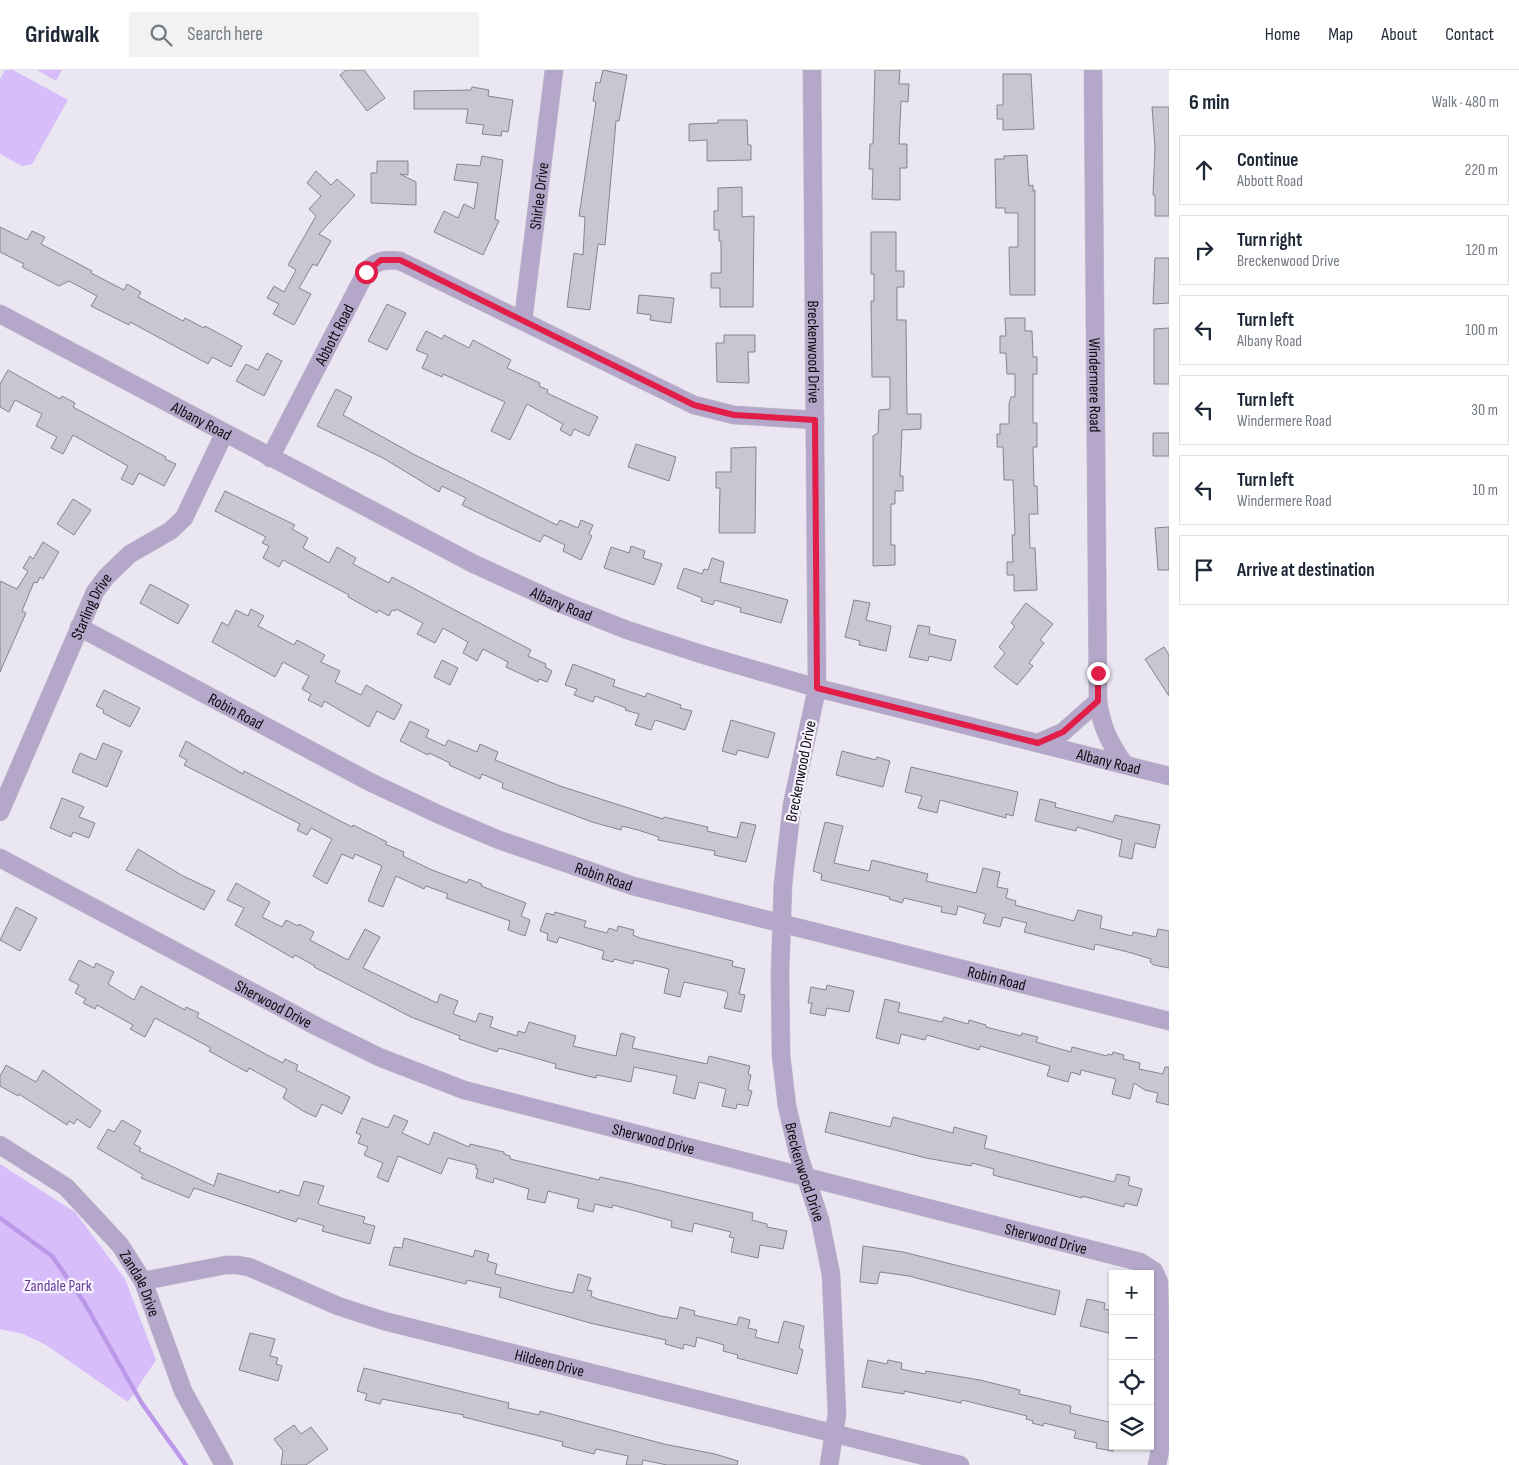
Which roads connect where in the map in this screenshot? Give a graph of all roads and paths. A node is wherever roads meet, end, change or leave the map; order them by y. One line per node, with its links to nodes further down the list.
1 (554, 70): 5 (street, Shirlee Drive)
2 (812, 70): 6 (street, Breckenwood Drive)
3 (1093, 70): 11 (street, Windermere Road)
4 (0, 314): 7 (street, Albany Road)
5 (523, 322): 6 (street, Abbott Road); 8 (street, Abbott Road)
6 (815, 420): 10 (street, Breckenwood Drive)
7 (224, 434): 8 (street, Albany Road); 9 (street, Starling Drive)
8 (270, 458): 10 (street, Albany Road)
9 (79, 627): 15 (street, Starling Drive); 17 (street, Robin Road)
10 (817, 688): 12 (street, Albany Road); 17 (street, Breckenwood Drive)
11 (1098, 701): 12 (street); 13 (street, Windermere Road)
12 (1038, 743): 13 (street, Albany Road)
13 (1125, 765): 14 (street, Albany Road)
14 (1169, 776)
15 (0, 812)
16 (0, 858): 20 (street, Sherwood Drive)
17 (780, 924): 18 (street, Robin Road); 20 (street, Breckenwood Drive)
18 (1169, 1021)
19 (0, 1145): 21 (street, Zandale Drive)
20 (807, 1178): 22 (street, Breckenwood Drive); 26 (street, Sherwood Drive)
21 (143, 1281): 22 (street, Hildeen Drive); 23 (street, Zandale Drive)
22 (835, 1434): 24 (street, Breckenwood Drive); 25 (street, Hildeen Drive)
23 (224, 1465)
24 (829, 1465)
25 (960, 1465)
26 (1157, 1465)

